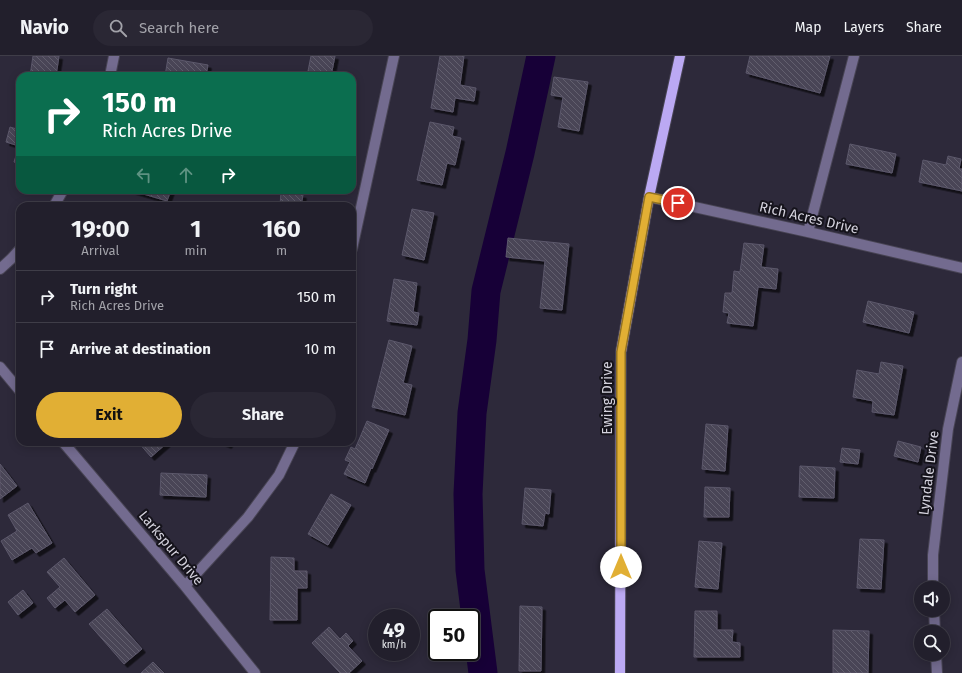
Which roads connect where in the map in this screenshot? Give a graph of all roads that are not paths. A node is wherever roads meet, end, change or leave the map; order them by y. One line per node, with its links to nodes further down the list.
1 (114, 56): 5 (street)
2 (394, 56): 7 (street)
3 (680, 56): 6 (main road, Ewing Drive)
4 (854, 56): 8 (street)
5 (111, 72)
6 (649, 197): 8 (street, Rich Acres Drive); 21 (main road, Ewing Drive)
7 (356, 231)
8 (808, 232): 10 (street, Rich Acres Drive)
9 (16, 254): 11 (street)
10 (962, 268)
11 (0, 270)
12 (962, 362): 17 (street, Lyndale Drive)
13 (0, 367): 14 (street)
14 (16, 386)
15 (66, 446): 18 (street, Larkspur Drive)
16 (293, 446): 18 (street)
17 (933, 581)
18 (185, 586): 20 (street, Larkspur Drive)
19 (936, 661): 22 (street)
20 (255, 673)
21 (620, 673)
22 (937, 673)

